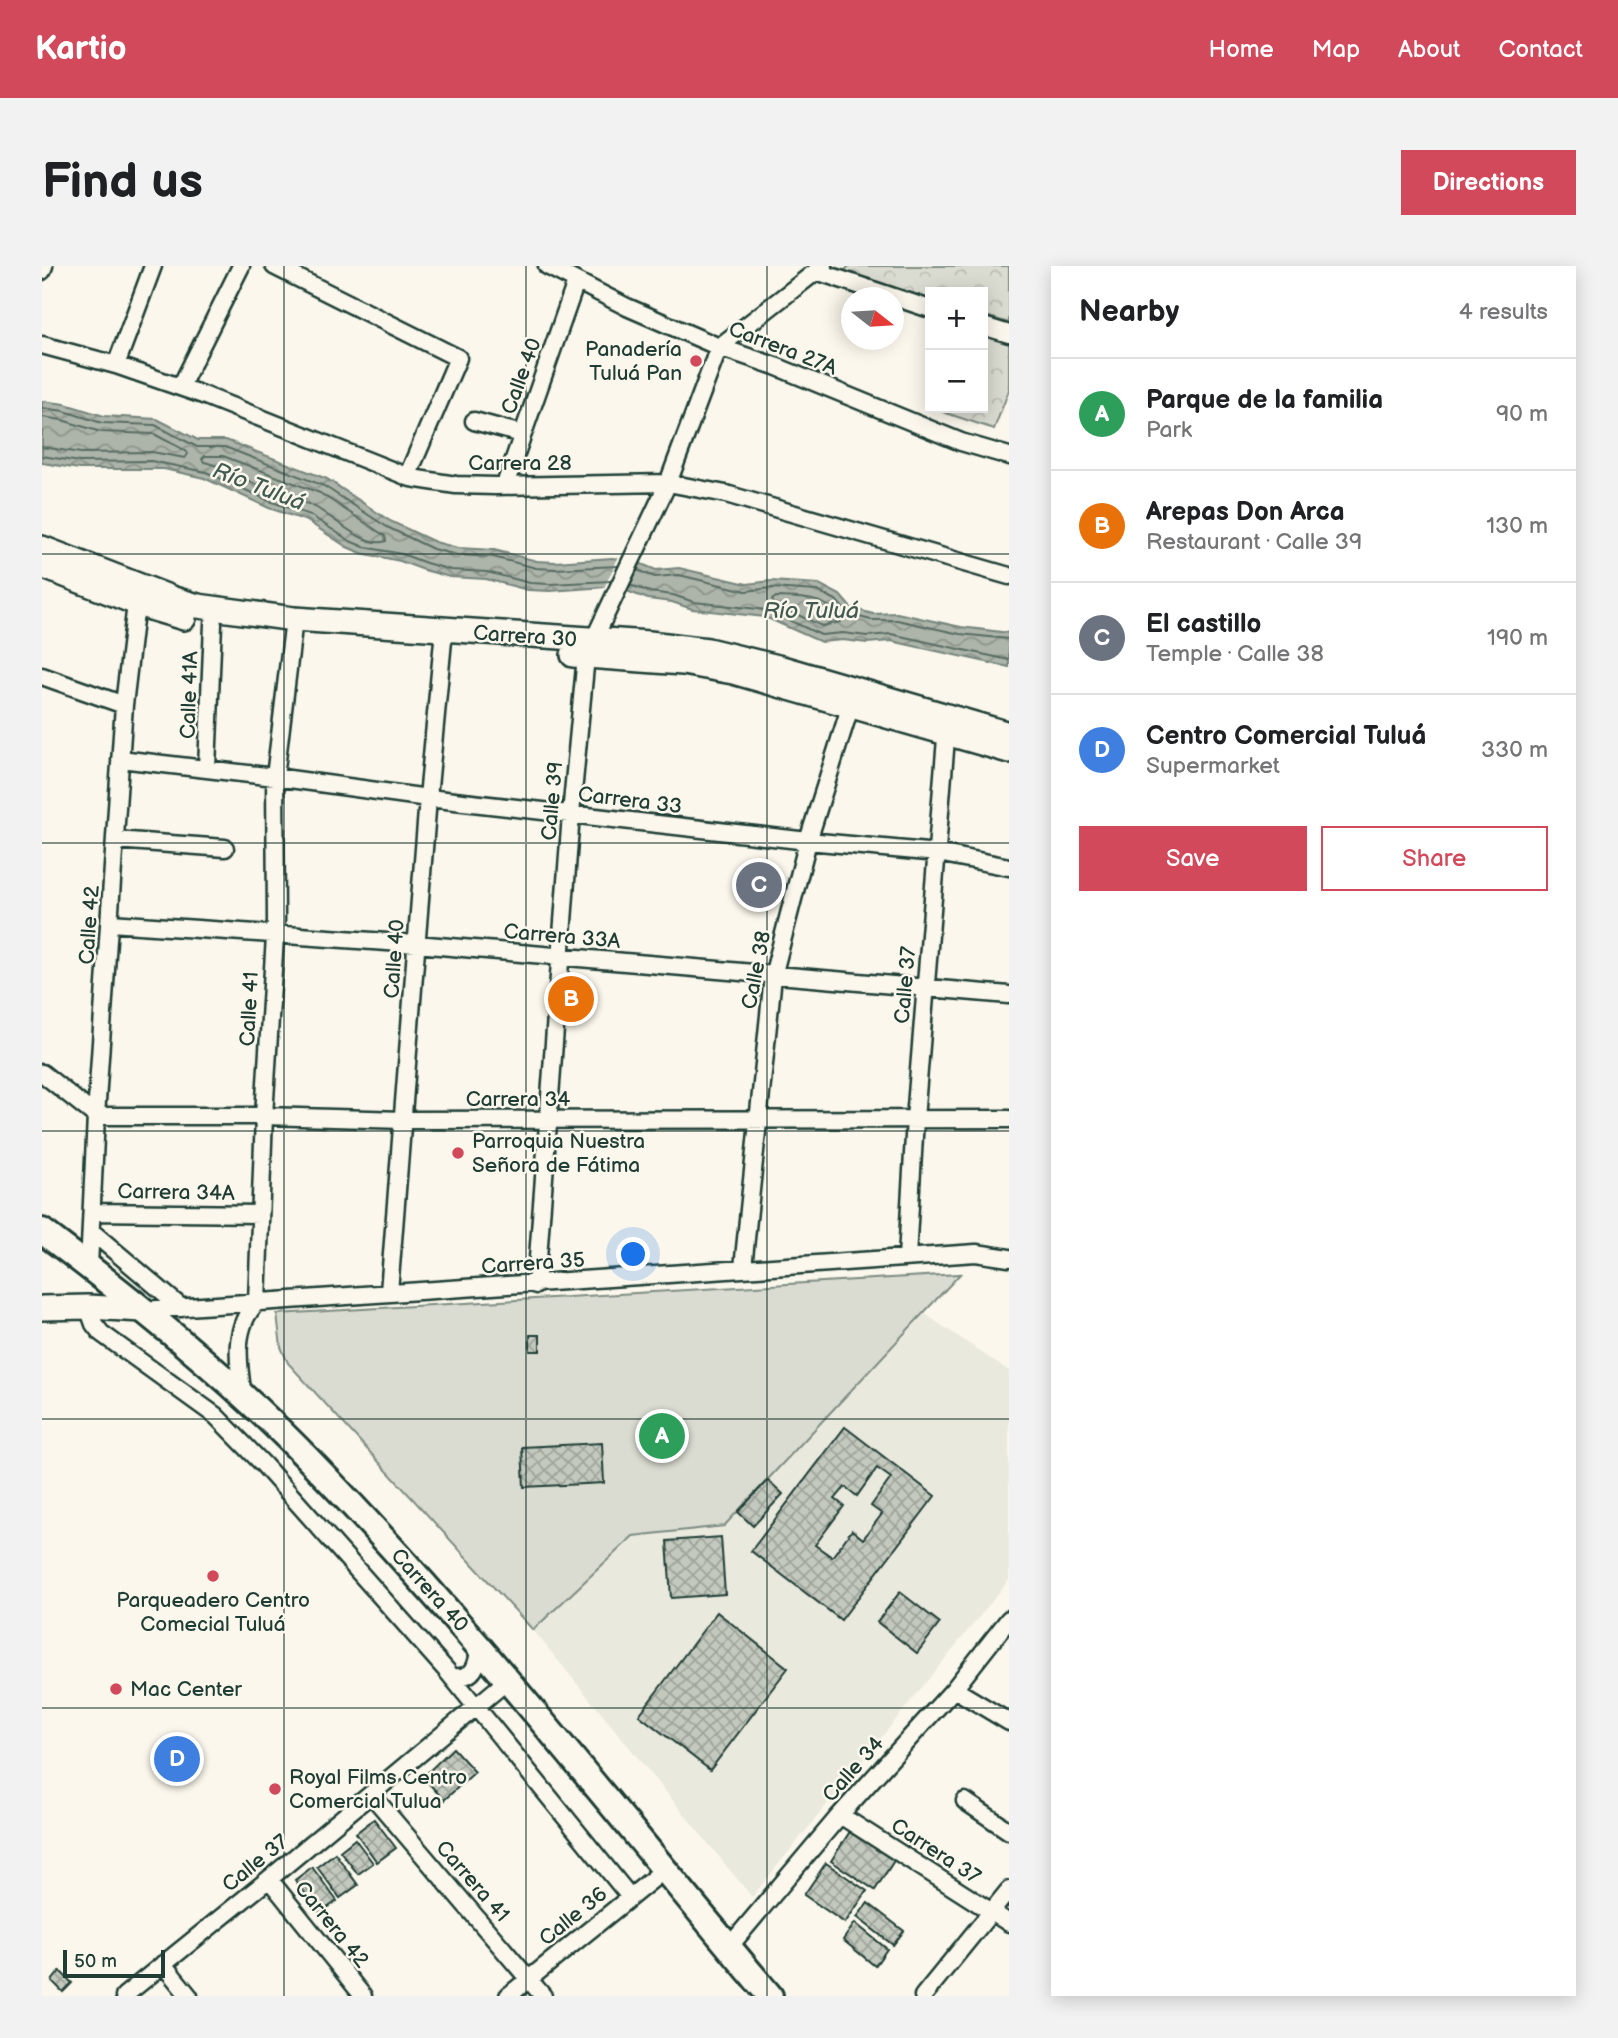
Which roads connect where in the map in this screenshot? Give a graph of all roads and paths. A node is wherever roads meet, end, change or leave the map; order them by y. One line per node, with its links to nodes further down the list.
1 (153, 266): 12 (street)
2 (241, 266): 13 (street)
3 (274, 266): 17 (street)
4 (547, 266): 6 (street, Carrera 27A)
5 (819, 269): 7 (street); 11 (street)
6 (576, 282): 11 (street, Carrera 27A); 15 (street, Calle 40)
7 (925, 307)
8 (988, 328): 9 (street)
9 (1009, 334)
10 (42, 345): 12 (street, Carrera 28)
11 (719, 347): 16 (street, Carrera 27A); 18 (street, Calle 39)
12 (116, 366): 13 (street, Carrera 28)
13 (181, 387): 17 (street, Carrera 28)
14 (474, 421): 15 (street)
15 (522, 434): 19 (street, Calle 40)
16 (1009, 456)
17 (407, 477): 19 (street, Carrera 28)
18 (668, 483): 19 (street, Carrera 28); 22 (street, Carrera 28); 27 (street, Calle 39)
19 (505, 485)
20 (42, 548): 23 (main road, Carrera 30)
21 (42, 566): 23 (main road, Carrera 30)
22 (1009, 576)
23 (137, 594): 24 (main road, Carrera 30); 25 (main road, Carrera 30); 30 (street, Calle 42)
24 (212, 625): 25 (main road, Carrera 30); 35 (street, Calle 41A)
25 (294, 626): 26 (main road, Carrera 30); 36 (street, Calle 41)
26 (443, 637): 27 (main road, Carrera 30); 37 (street, Calle 40)
27 (589, 648): 29 (main road, Carrera 30); 38 (street, Calle 39)
28 (42, 676): 30 (street)
29 (853, 697): 31 (main road, Carrera 30); 40 (street, Calle 38)
30 (124, 705): 34 (street, Calle 42)
31 (948, 725): 32 (main road, Carrera 30); 33 (main road, Carrera 30); 42 (street, Calle 37)
32 (1009, 734)
33 (1009, 751)
34 (120, 759): 35 (street, Carrera 33); 39 (street, Calle 42)
35 (206, 768): 36 (street, Carrera 33)
36 (275, 777): 37 (street, Carrera 33); 45 (street, Calle 41)
37 (428, 798): 38 (street, Carrera 33); 46 (street, Calle 40)
38 (571, 814): 40 (street, Carrera 33); 47 (street, Calle 39)
39 (115, 840): 41 (street); 44 (street, Calle 42)
40 (808, 841): 42 (street, Carrera 33); 48 (street, Calle 38)
41 (225, 848)
42 (938, 853): 43 (street, Carrera 33); 49 (street, Calle 37)
43 (1009, 867)
44 (110, 923): 45 (street, Carrera 33A); 52 (street, Calle 42)
45 (275, 935): 46 (street, Carrera 33A); 53 (street, Calle 41)
46 (416, 944): 47 (street, Carrera 33A); 57 (street, Calle 40)
47 (562, 957): 48 (street, Carrera 33A); 58 (street, Calle 39)
48 (772, 976): 49 (street, Carrera 33A); 54 (street, Calle 38)
49 (926, 988): 50 (street, Carrera 33A); 55 (street, Calle 37)
50 (1009, 995)
51 (42, 1073): 52 (street)
52 (96, 1116): 53 (street, Carrera 34); 59 (street, Calle 42)
53 (264, 1116): 57 (street, Carrera 34); 60 (street, Calle 41)
54 (757, 1118): 55 (street, Carrera 34); 58 (street, Carrera 34); 66 (street, Calle 38)
55 (915, 1119): 56 (street, Carrera 34); 63 (street, Calle 37)
56 (1009, 1119)
57 (404, 1120): 58 (street, Carrera 34); 68 (street, Calle 40)
58 (549, 1120): 67 (street, Calle 39)
59 (92, 1212): 60 (street, Carrera 34A); 62 (street, Calle 42)
60 (260, 1214): 69 (street, Calle 41)
61 (42, 1231): 65 (main road, Carrera 40)
62 (91, 1231): 65 (street, Calle 42); 72 (street)
63 (907, 1257): 64 (street, Carrera 35); 66 (street, Carrera 35)
64 (1009, 1258)
65 (89, 1267): 73 (main road, Carrera 40)
66 (743, 1268): 67 (street, Carrera 35)
67 (536, 1285): 68 (street, Carrera 35)
68 (389, 1292): 69 (street, Carrera 35)
69 (257, 1302): 72 (street, Carrera 35); 74 (street, Calle 41)
70 (88, 1307): 71 (main road); 73 (main road); 77 (street, Carrera 40)
71 (42, 1308)
72 (182, 1308): 73 (street, Carrera 35)
73 (143, 1310): 74 (main road, Carrera 40)
74 (243, 1397): 76 (main road, Carrera 40)
75 (1009, 1619): 79 (street, Calle 34)
76 (480, 1646): 77 (street); 78 (main road, Carrera 40)
77 (452, 1677): 80 (street, Carrera 40)
78 (508, 1680): 80 (street, Calle 37); 86 (main road, Carrera 40)
79 (954, 1689): 81 (street); 84 (street, Calle 34)
80 (475, 1705): 82 (street, Calle 37); 89 (street, Carrera 40)
81 (1009, 1722)
82 (371, 1794): 87 (street, Calle 37); 94 (street, Carrera 41)
83 (965, 1801): 85 (street)
84 (840, 1815): 90 (street, Carrera 37); 92 (street, Calle 34)
85 (1009, 1831)
86 (664, 1870): 89 (street, Calle 36); 92 (main road, Carrera 40)
87 (269, 1879): 93 (street, Calle 37); 97 (street, Carrera 42)
88 (1009, 1890): 90 (street)
89 (630, 1897): 94 (street, Calle 36)
90 (991, 1911): 91 (street, Carrera 37); 101 (street)
91 (1009, 1923)
92 (729, 1947): 100 (main road, Carrera 40)
93 (163, 1964): 95 (street, Calle 37); 96 (street)
94 (529, 1979): 98 (street, Calle 36); 99 (street, Carrera 41)
95 (124, 1996)
96 (188, 1996)
97 (363, 1996)
98 (508, 1996)
99 (543, 1996)
100 (770, 1996)
101 (923, 1996)

